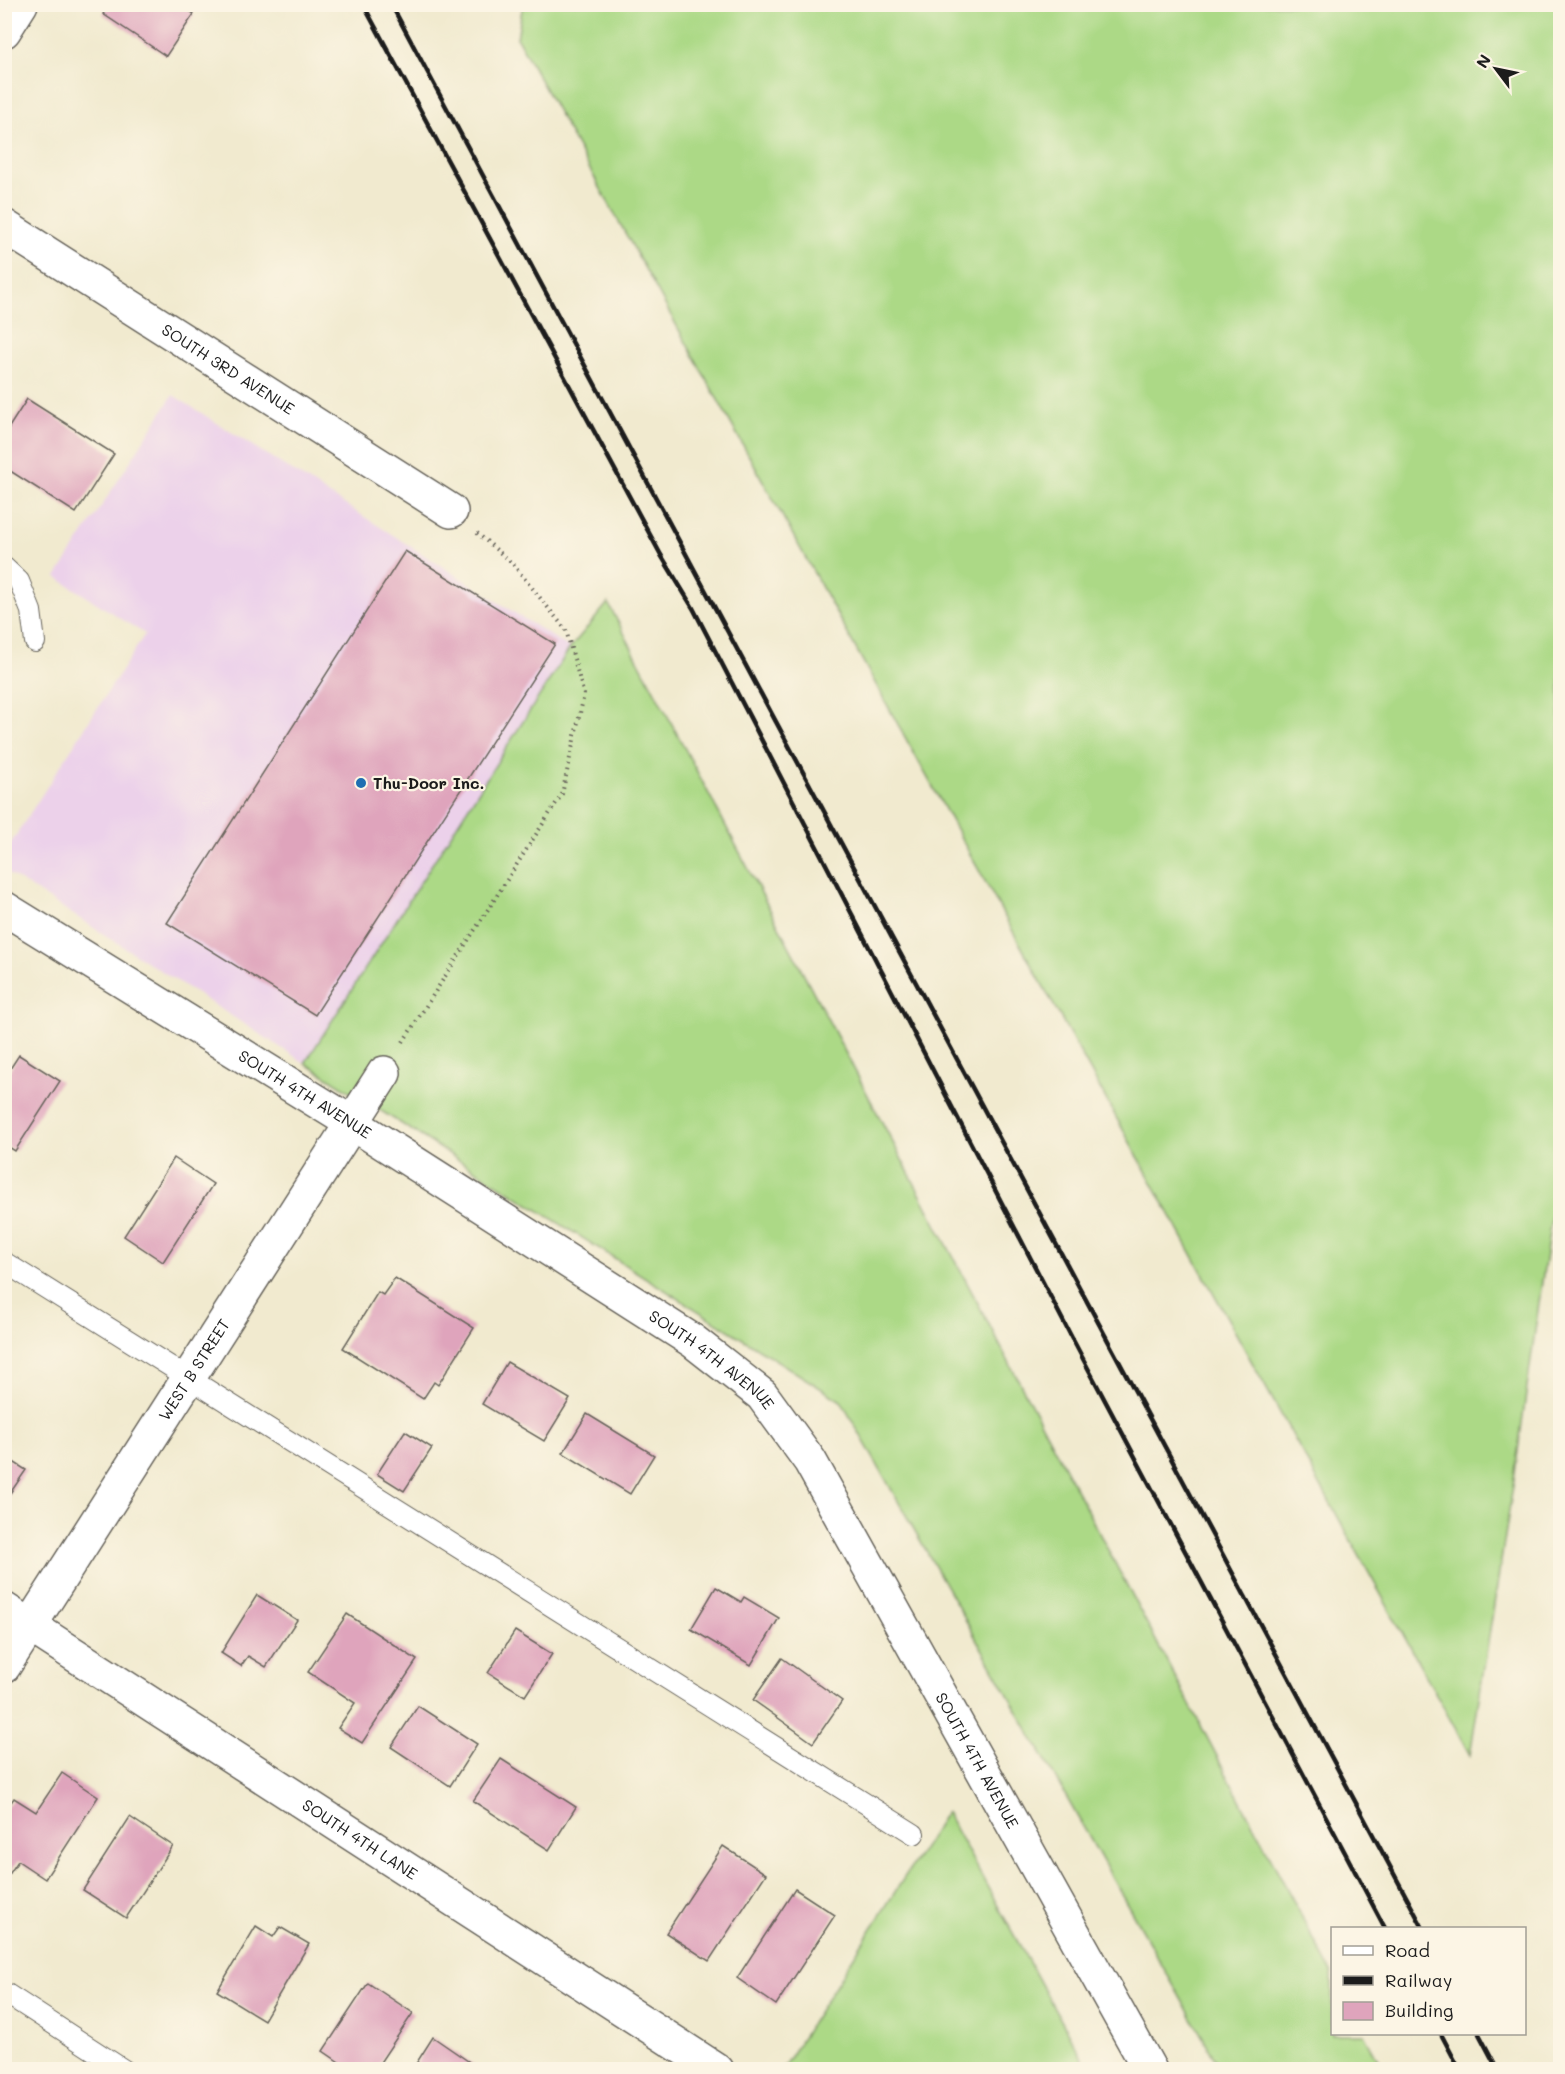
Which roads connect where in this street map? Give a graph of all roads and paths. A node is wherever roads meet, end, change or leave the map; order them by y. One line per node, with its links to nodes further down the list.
1 (21, 4): 2 (street)
2 (4, 31)
3 (4, 226): 4 (street, SOUTH 3RD AVENUE)
4 (451, 511): 8 (path)
5 (4, 567): 6 (lane)
6 (35, 642)
7 (4, 908): 9 (street, SOUTH 4TH AVENUE)
8 (384, 1073): 9 (street, WEST B STREET)
9 (352, 1123): 11 (street, WEST B STREET); 18 (street, SOUTH 4TH AVENUE)
10 (4, 1262): 11 (lane)
11 (188, 1379): 12 (street, WEST B STREET); 14 (lane)
12 (17, 1617): 13 (street, WEST B STREET); 17 (street, SOUTH 4TH LANE)
13 (4, 1666)
14 (914, 1834)
15 (4, 1992): 16 (lane)
16 (124, 2070)
17 (717, 2070)
18 (1150, 2070)

